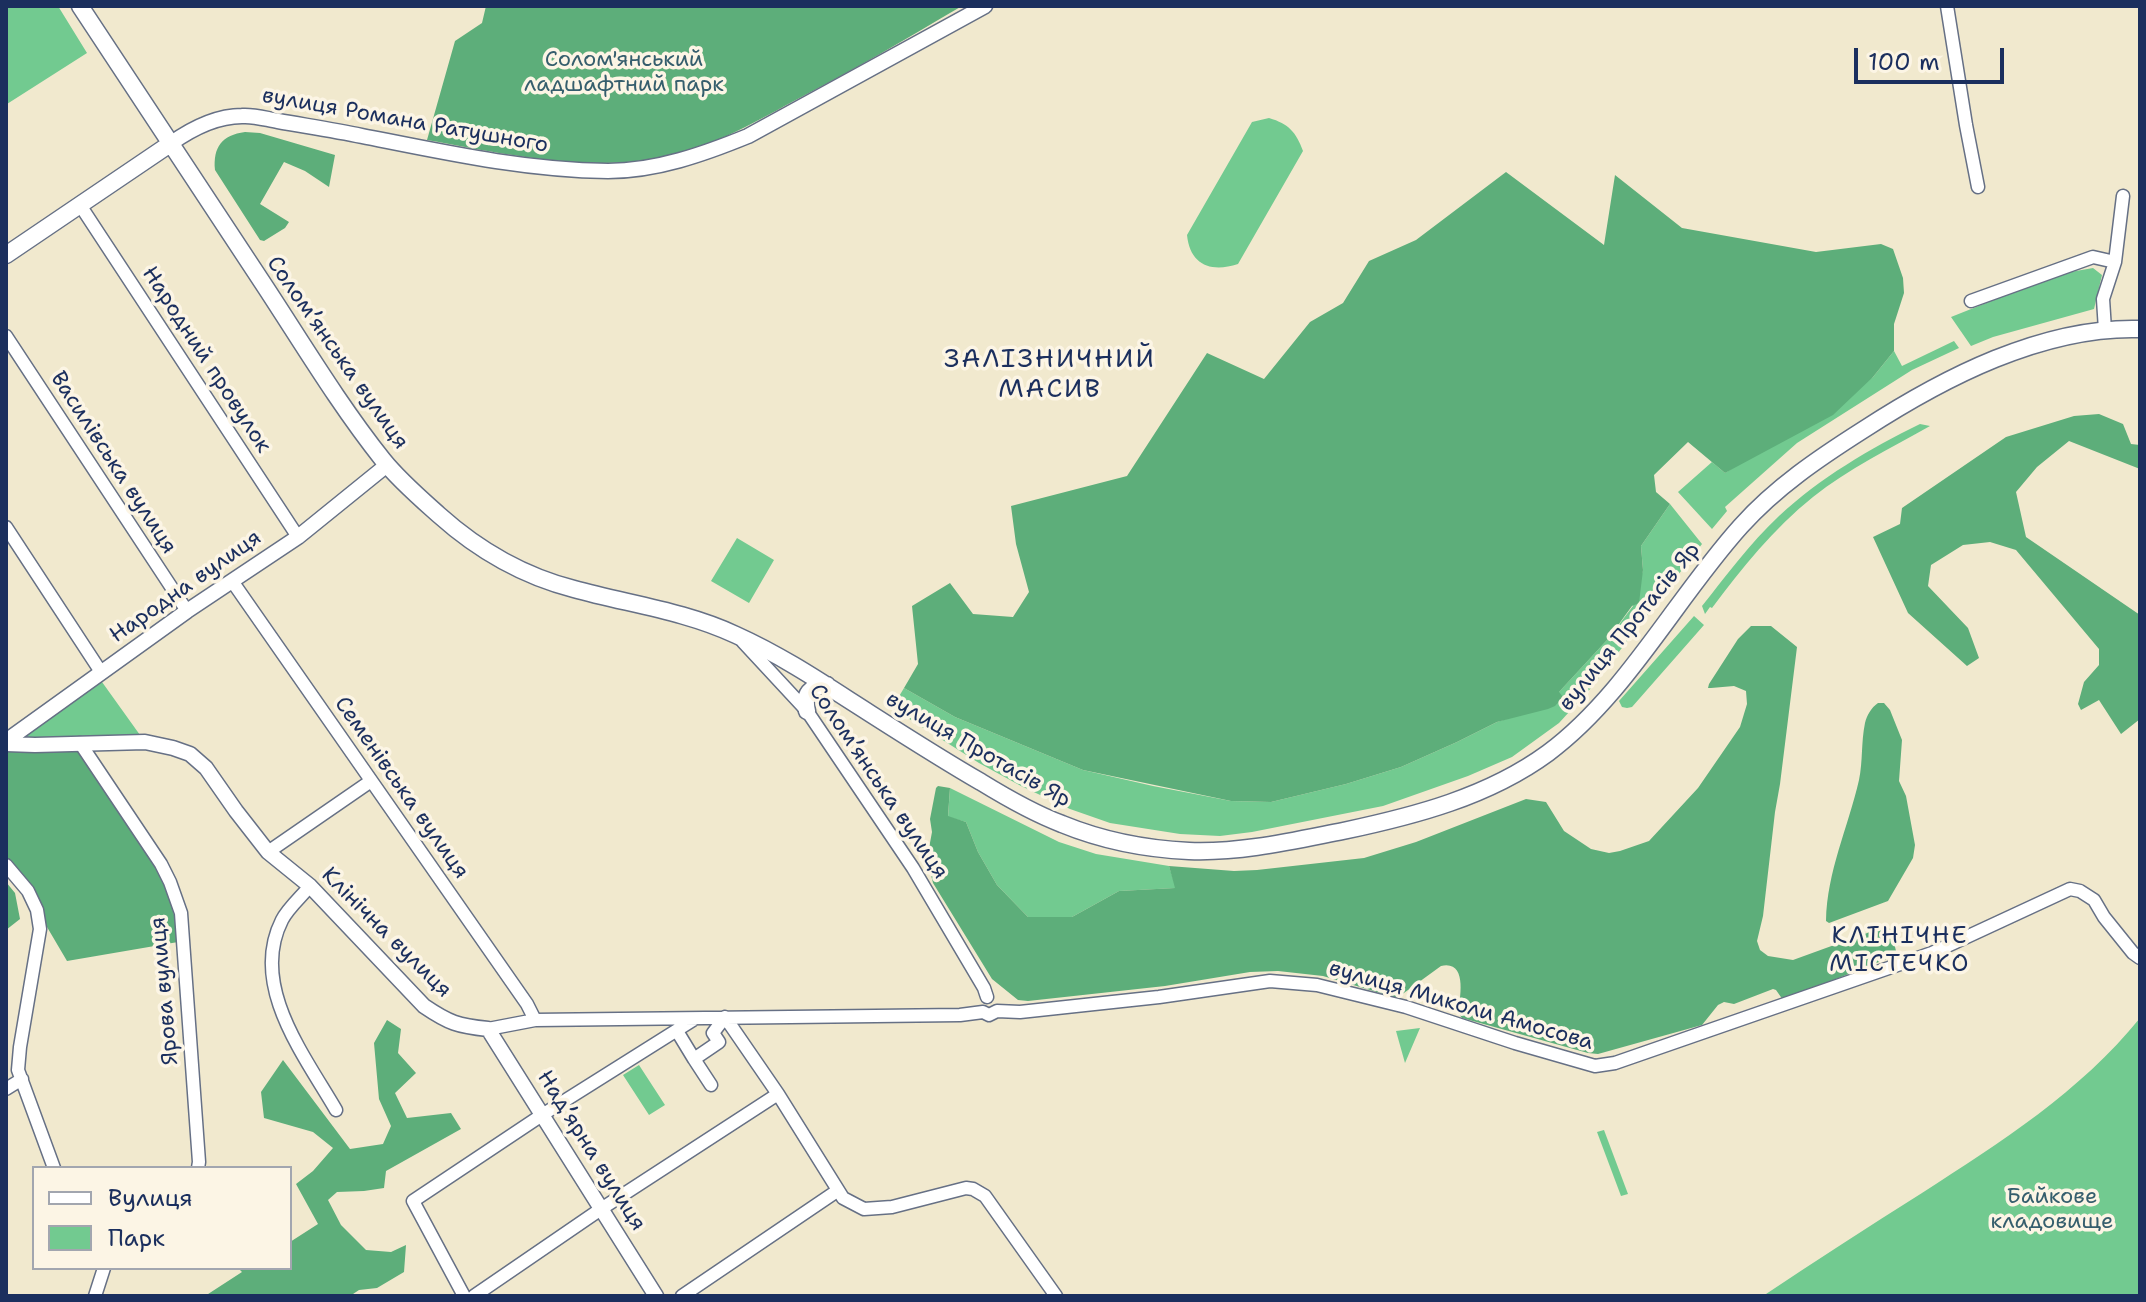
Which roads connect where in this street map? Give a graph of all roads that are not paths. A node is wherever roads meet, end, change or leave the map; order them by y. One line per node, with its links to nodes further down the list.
1 (80, 6): 4 (main road, Соломʼянська вулиця)
2 (985, 6): 4 (street, вулиця Романа Ратушного)
3 (1947, 6): 5 (street)
4 (170, 144): 7 (main road); 14 (main road, Соломʼянська вулиця)
5 (1978, 187)
6 (2123, 196): 9 (street)
7 (80, 205): 8 (main road); 16 (street, Народний провулок)
8 (6, 255)
9 (2115, 262): 10 (street); 12 (street)
10 (1971, 301)
11 (2140, 329): 12 (main road, вулиця Протасів Яр)
12 (2105, 330): 21 (main road, вулиця Протасів Яр)
13 (6, 336): 18 (street, Василівська вулиця)
14 (387, 465): 16 (street, Народна вулиця); 19 (main road, Соломʼянська вулиця)
15 (6, 527): 20 (street)
16 (298, 537): 17 (street, Народна вулиця)
17 (232, 581): 18 (street, Народна вулиця); 25 (street, Семенівська вулиця)
18 (187, 611): 20 (street, Народна вулиця)
19 (735, 634): 21 (main road, вулиця Протасів Яр); 22 (street, Соломʼянська вулиця)
20 (101, 672): 23 (street, Народна вулиця)
21 (827, 685): 22 (main road)
22 (807, 711): 30 (street, Соломʼянська вулиця)
23 (6, 742): 24 (street, Клінічна вулиця)
24 (80, 743): 26 (street, Клінічна вулиця); 44 (street, Ярова вулиця)
25 (371, 781): 26 (street); 33 (street, Семенівська вулиця)
26 (268, 852): 28 (street, Клінічна вулиця)
27 (6, 865): 37 (street)
28 (310, 886): 34 (street, Клінічна вулиця); 41 (street)
29 (2140, 958): 30 (street, вулиця Миколи Амосова)
30 (990, 1012): 31 (street, Клінічна вулиця)
31 (725, 1017): 32 (street, Клінічна вулиця); 36 (street); 40 (street)
32 (695, 1019): 33 (street, Клінічна вулиця); 35 (street)
33 (535, 1020): 34 (street, Клінічна вулиця)
34 (488, 1029): 42 (street, Надʼярна вулиця)
35 (677, 1031): 36 (street); 42 (street)
36 (694, 1059): 38 (street)
37 (15, 1075): 39 (street); 43 (street)
38 (711, 1085)
39 (6, 1089)
40 (778, 1094): 45 (street); 46 (street)
41 (336, 1110)
42 (542, 1115): 46 (street, Надʼярна вулиця); 49 (street)
43 (53, 1166)
44 (198, 1166)
45 (837, 1191): 52 (street); 53 (street)
46 (601, 1209): 50 (street); 51 (street, Надʼярна вулиця)
47 (103, 1270): 48 (street)
48 (95, 1296)
49 (464, 1296)
50 (474, 1296)
51 (656, 1296)
52 (682, 1296)
53 (1056, 1296)

